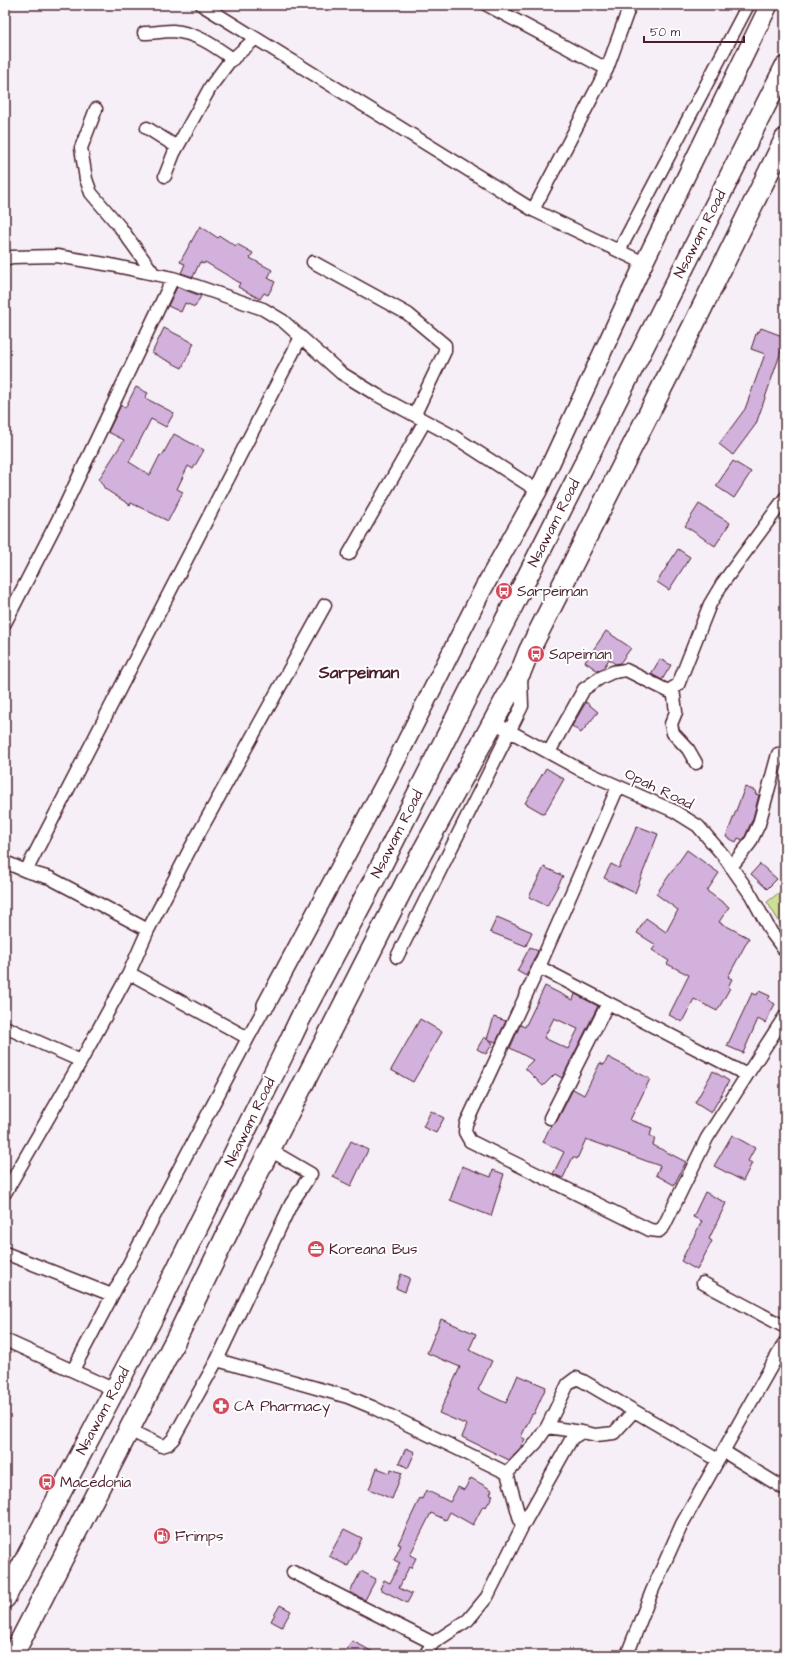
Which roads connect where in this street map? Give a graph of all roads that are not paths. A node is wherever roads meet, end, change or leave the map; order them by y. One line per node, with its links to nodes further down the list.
1 (202, 5): 7 (street)
2 (487, 5): 10 (street)
3 (630, 5): 10 (street)
4 (748, 5): 18 (street)
5 (768, 5): 21 (main road)
6 (144, 33): 8 (street)
7 (255, 38): 8 (street); 17 (street)
8 (232, 59): 14 (street)
9 (785, 68): 65 (highway, Nsawam Road)
10 (608, 69): 17 (street)
11 (96, 109): 23 (street)
12 (147, 128): 14 (street)
13 (785, 139): 15 (highway, Nsawam Road)
14 (177, 147): 16 (street)
15 (781, 159): 34 (highway, Nsawam Road)
16 (165, 176)
17 (533, 210): 18 (street)
18 (619, 251): 21 (street)
19 (9, 258): 22 (street); 23 (street)
20 (313, 262): 26 (street)
21 (644, 262): 28 (main road)
22 (5, 270)
23 (154, 274): 24 (street)
24 (173, 278): 25 (street); 32 (street)
25 (300, 337): 26 (street); 41 (street)
26 (414, 414): 27 (street)
27 (425, 421): 28 (street); 30 (street)
28 (538, 491): 48 (main road)
29 (785, 498): 33 (street)
30 (349, 554)
31 (325, 605): 42 (street)
32 (5, 623)
33 (673, 689): 35 (street); 37 (street)
34 (501, 726): 35 (street, Opah Road); 44 (street); 55 (highway, Nsawam Road)
35 (549, 752): 38 (street, Opah Road)
36 (778, 754): 40 (street)
37 (696, 763)
38 (618, 787): 40 (street, Opah Road); 45 (street)
39 (5, 862): 41 (street)
40 (731, 867): 43 (street, Opah Road)
41 (26, 872): 42 (street)
42 (148, 930): 46 (street)
43 (785, 951)
44 (397, 957)
45 (539, 967): 47 (street); 53 (street)
46 (128, 973): 51 (street); 52 (street)
47 (608, 1003): 53 (street); 54 (street)
48 (266, 1005): 51 (street)
49 (785, 1016): 53 (street)
50 (5, 1027): 52 (street)
51 (248, 1038): 59 (street)
52 (81, 1062): 56 (street)
53 (746, 1075)
54 (550, 1118)
55 (270, 1150): 63 (street); 68 (highway, Nsawam Road)
56 (5, 1193)
57 (5, 1253): 59 (street)
58 (703, 1283): 60 (street)
59 (112, 1295): 64 (street)
60 (785, 1327)
61 (5, 1340): 64 (street)
62 (785, 1342): 70 (street)
63 (217, 1360): 68 (street); 71 (street)
64 (73, 1370): 65 (street)
65 (115, 1390): 75 (highway, Nsawam Road)
66 (634, 1411): 67 (street); 69 (street); 70 (street)
67 (547, 1427): 69 (street); 71 (street)
68 (129, 1430): 77 (highway, Nsawam Road)
69 (582, 1432): 73 (street)
70 (720, 1455): 72 (street); 79 (street)
71 (507, 1473): 73 (street)
72 (785, 1489)
73 (522, 1527): 76 (street)
74 (293, 1572): 76 (street)
75 (5, 1598)
76 (433, 1643): 78 (street)
77 (13, 1655)
78 (426, 1655)
79 (627, 1655)

